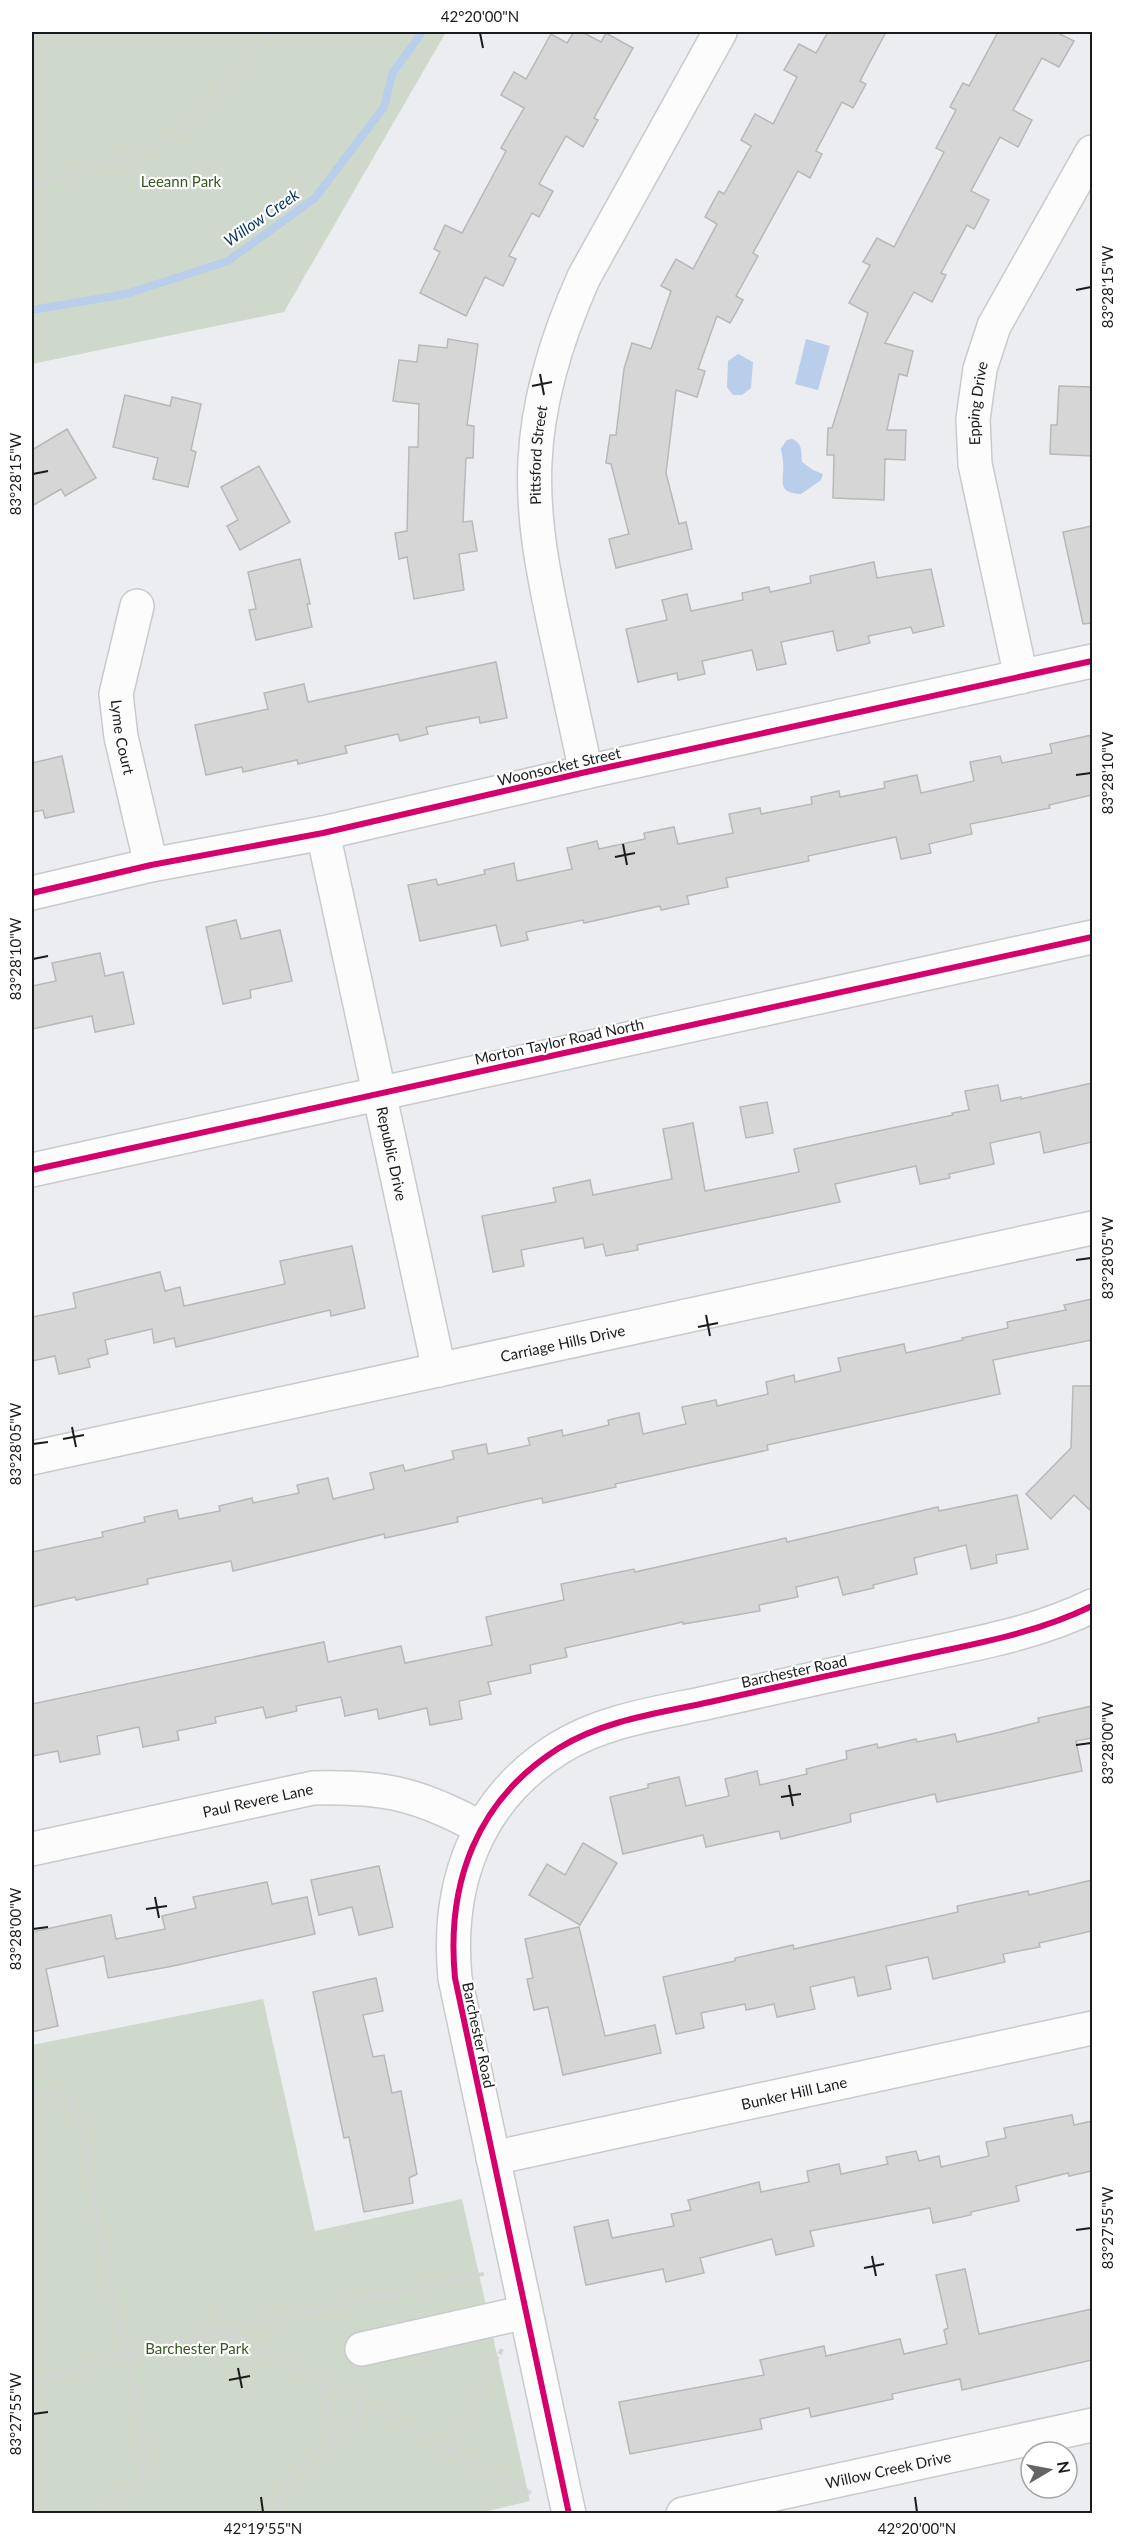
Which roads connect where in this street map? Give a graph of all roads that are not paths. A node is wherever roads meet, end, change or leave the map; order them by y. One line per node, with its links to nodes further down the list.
1 (720, 32): 6 (street, Pittsford Street)
2 (1092, 152): 5 (street, Epping Drive)
3 (137, 606): 8 (street, Lyme Court)
4 (1092, 661): 5 (street, Woonsocket Street)
5 (1021, 677): 6 (street, Woonsocket Street)
6 (586, 772): 7 (street, Woonsocket Street)
7 (323, 833): 8 (street, Woonsocket Street); 11 (street, Republic Drive)
8 (151, 866): 9 (street, Woonsocket Street)
9 (32, 893)
10 (1092, 937): 11 (street, Morton Taylor Road North)
11 (380, 1093): 12 (street, Morton Taylor Road North); 14 (street, Republic Drive)
12 (32, 1170)
13 (1092, 1228): 14 (street, Carriage Hills Drive)
14 (439, 1370): 15 (street, Carriage Hills Drive)
15 (32, 1458)
16 (1092, 1606): 17 (street, Barchester Road)
17 (481, 1828): 18 (street, Paul Revere Lane); 20 (street, Barchester Road)
18 (32, 1849)
19 (1092, 2028): 20 (street, Bunker Hill Lane)
20 (493, 2158): 21 (street, Barchester Road)
21 (526, 2312): 22 (street); 24 (street, Barchester Road)
22 (362, 2349)
23 (1092, 2424): 25 (street, Willow Creek Drive)
24 (569, 2514)
25 (683, 2514)

